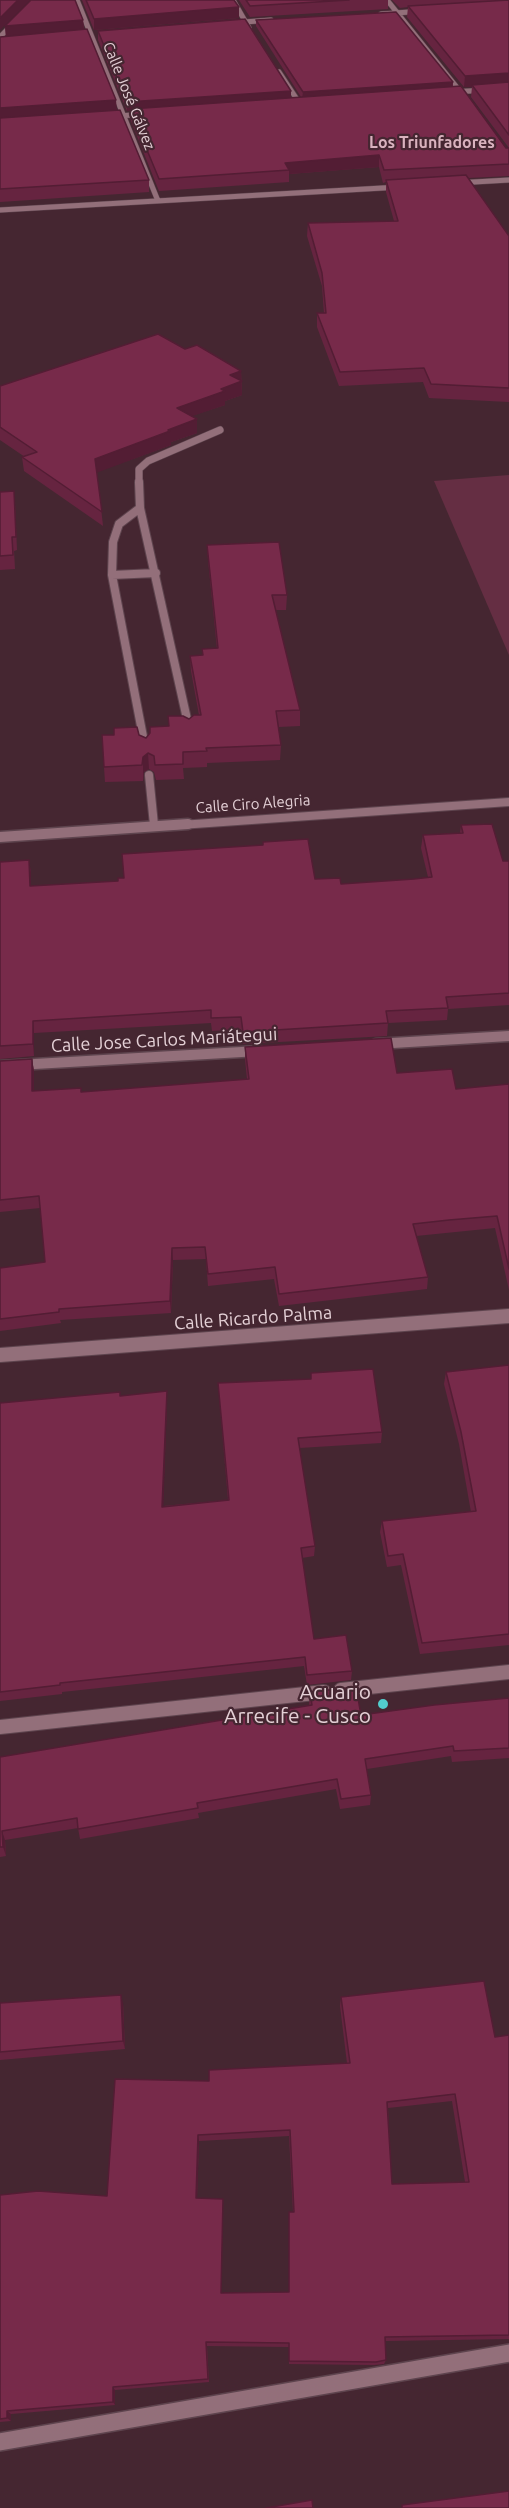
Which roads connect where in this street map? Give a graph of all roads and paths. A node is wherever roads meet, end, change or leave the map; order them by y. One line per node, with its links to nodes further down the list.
1 (36, 0): 15 (street)
2 (77, 0): 13 (street, Calle José Gálvez)
3 (233, 0): 9 (street)
4 (387, 0): 6 (street)
5 (431, 11): 6 (street)
6 (397, 13): 7 (street); 18 (street)
7 (374, 14)
8 (281, 20): 9 (street)
9 (246, 22): 10 (street); 11 (street)
10 (222, 24)
11 (252, 31)
12 (104, 34): 13 (street)
13 (92, 35): 14 (street); 25 (street, Calle José Gálvez)
14 (81, 36)
15 (0, 37)
16 (276, 67): 22 (street)
17 (509, 89): 18 (street)
18 (460, 91): 19 (street); 20 (street)
19 (438, 93)
20 (468, 101)
21 (312, 103): 22 (street)
22 (300, 104): 23 (street)
23 (288, 105)
24 (148, 114): 25 (street)
25 (124, 116): 26 (street); 30 (street, Calle José Gálvez)
26 (102, 117)
27 (509, 180): 28 (street)
28 (450, 184)
29 (404, 186): 30 (street)
30 (158, 201): 31 (street)
31 (0, 210)
32 (220, 430): 33 (street)
33 (140, 508): 34 (street); 35 (street)
34 (156, 573): 35 (street); 36 (street)
35 (112, 574): 37 (street)
36 (189, 728)
37 (145, 747)
38 (150, 776): 40 (street)
39 (509, 801): 40 (street, Calle Ciro Alegria)
40 (154, 825): 41 (street, Calle Ciro Alegria)
41 (0, 837)
42 (509, 1036): 43 (street)
43 (367, 1044)
44 (272, 1050): 45 (street, Calle Jose Carlos Mariátegui)
45 (0, 1066)
46 (509, 1316): 47 (street, Calle Ricardo Palma)
47 (0, 1354)
48 (509, 1671): 49 (street)
49 (0, 1727)
50 (509, 2353): 51 (street)
51 (0, 2442)

